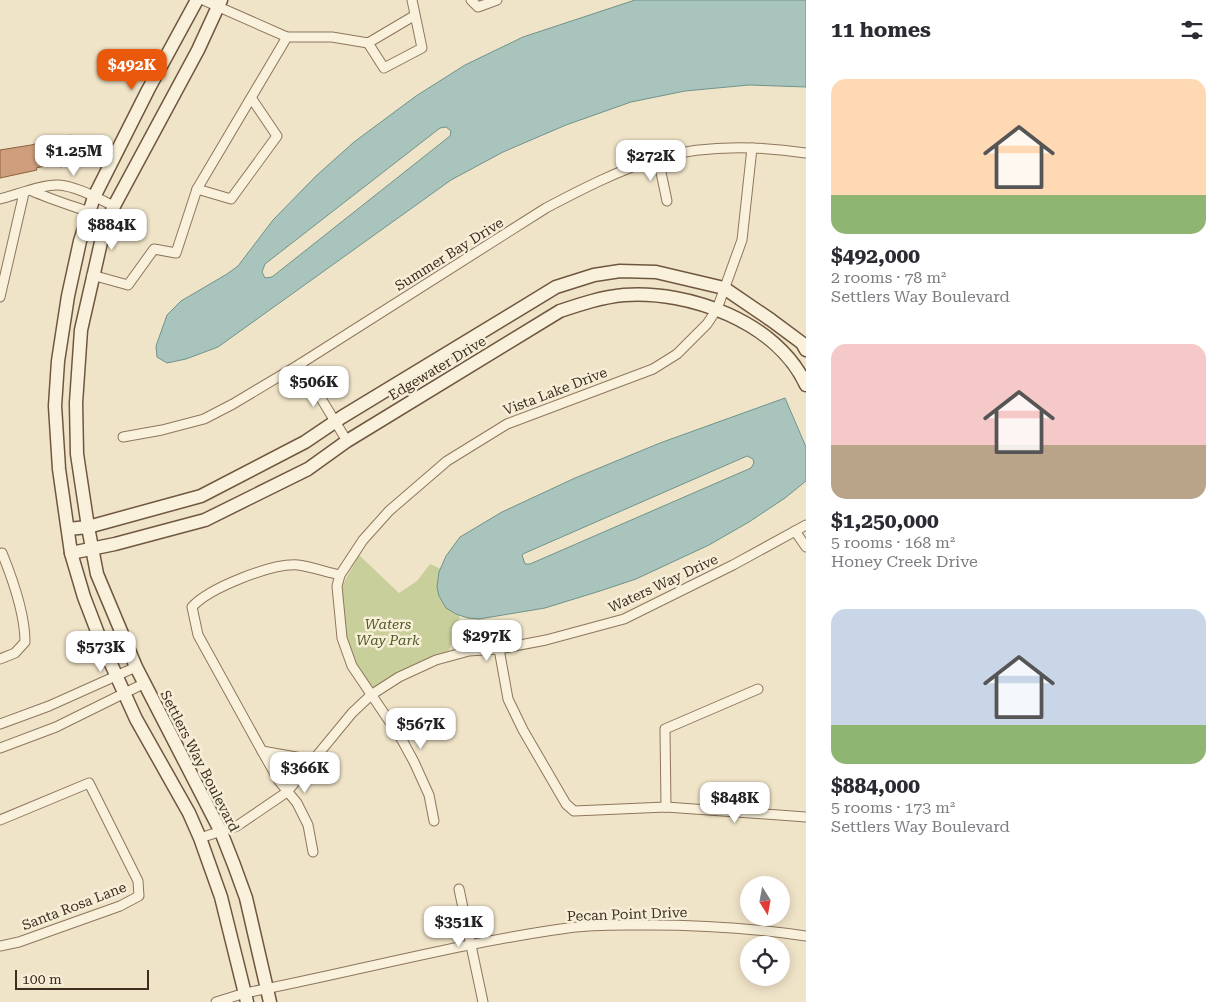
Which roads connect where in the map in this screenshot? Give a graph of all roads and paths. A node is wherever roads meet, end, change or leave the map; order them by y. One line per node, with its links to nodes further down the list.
1 (197, 0): 16 (street)
2 (203, 0): 6 (street)
3 (412, 0): 7 (street)
4 (472, 0): 5 (street)
5 (497, 0)
6 (219, 4): 8 (street); 19 (street, Settlers Way Boulevard)
7 (415, 17): 9 (street); 9 (street)
8 (287, 37): 9 (street); 10 (street)
9 (368, 43)
10 (252, 99): 14 (street); 14 (street)
11 (752, 148): 12 (street, Summer Bay Drive); 13 (street, Summer Bay Drive); 23 (street, Vista Lake Drive)
12 (806, 153)
13 (658, 158): 18 (street); 27 (street, Summer Bay Drive)
14 (197, 190): 22 (street)
15 (28, 192): 16 (street); 17 (street); 20 (street); 24 (street)
16 (94, 197): 19 (street); 20 (street)
17 (0, 199)
18 (667, 202)
19 (114, 206): 21 (street, Settlers Way Boulevard)
20 (89, 211): 21 (street); 34 (street)
21 (108, 219): 22 (street, Settlers Way Boulevard)
22 (92, 275): 33 (street, Settlers Way Boulevard)
23 (724, 288): 25 (street, Vista Lake Drive); 26 (street, Edgewater Drive); 29 (street, Edgewater Drive)
24 (0, 297)
25 (716, 308): 28 (street, Edgewater Drive); 31 (street, Edgewater Drive); 40 (street, Vista Lake Drive)
26 (806, 350)
27 (300, 364): 29 (street); 30 (street, Summer Bay Drive)
28 (806, 385)
29 (335, 422): 31 (street); 33 (street, Edgewater Drive)
30 (123, 437)
31 (347, 441): 37 (street, Edgewater Drive)
32 (806, 525): 35 (street, Waters Way Drive)
33 (88, 526): 34 (street, Edgewater Drive); 37 (street, Settlers Way Boulevard)
34 (68, 529): 38 (street)
35 (795, 531): 36 (street); 41 (street, Waters Way Drive)
36 (806, 547)
37 (93, 549): 38 (street, Edgewater Drive); 43 (street, Settlers Way Boulevard)
38 (71, 553): 44 (street)
39 (1, 554): 42 (street)
40 (340, 575): 48 (street, Vista Lake Drive); 51 (street)
41 (499, 649): 48 (street, Waters Way Drive); 54 (street)
42 (0, 659)
43 (136, 667): 44 (street); 45 (street, Settlers Way Boulevard)
44 (117, 676): 47 (street); 49 (street)
45 (143, 684): 47 (street); 58 (street, Settlers Way Boulevard)
46 (758, 689): 54 (street)
47 (125, 693): 50 (street); 59 (street)
48 (371, 695): 52 (street, Waters Way Drive); 57 (street, Vista Lake Drive)
49 (0, 724)
50 (0, 748)
51 (262, 751): 52 (street); 53 (street)
52 (313, 760): 53 (street, Waters Way Drive)
53 (287, 792): 58 (street, Waters Way Drive); 60 (street)
54 (666, 807): 55 (street)
55 (806, 817)
56 (0, 820): 64 (street, Santa Rosa Lane)
57 (434, 821)
58 (221, 832): 59 (street, Waters Way Drive); 65 (street, Settlers Way Boulevard)
59 (200, 838): 66 (street)
60 (313, 852)
61 (459, 889): 63 (street)
62 (806, 936): 63 (street, Pecan Point Drive)
63 (470, 945): 65 (street, Pecan Point Drive); 69 (street)
64 (0, 946)
65 (267, 989): 66 (street, Pecan Point Drive); 68 (street, Settlers Way Boulevard)
66 (246, 998): 67 (street, Pecan Point Drive)
67 (216, 1002)
68 (270, 1002)
69 (482, 1002)

